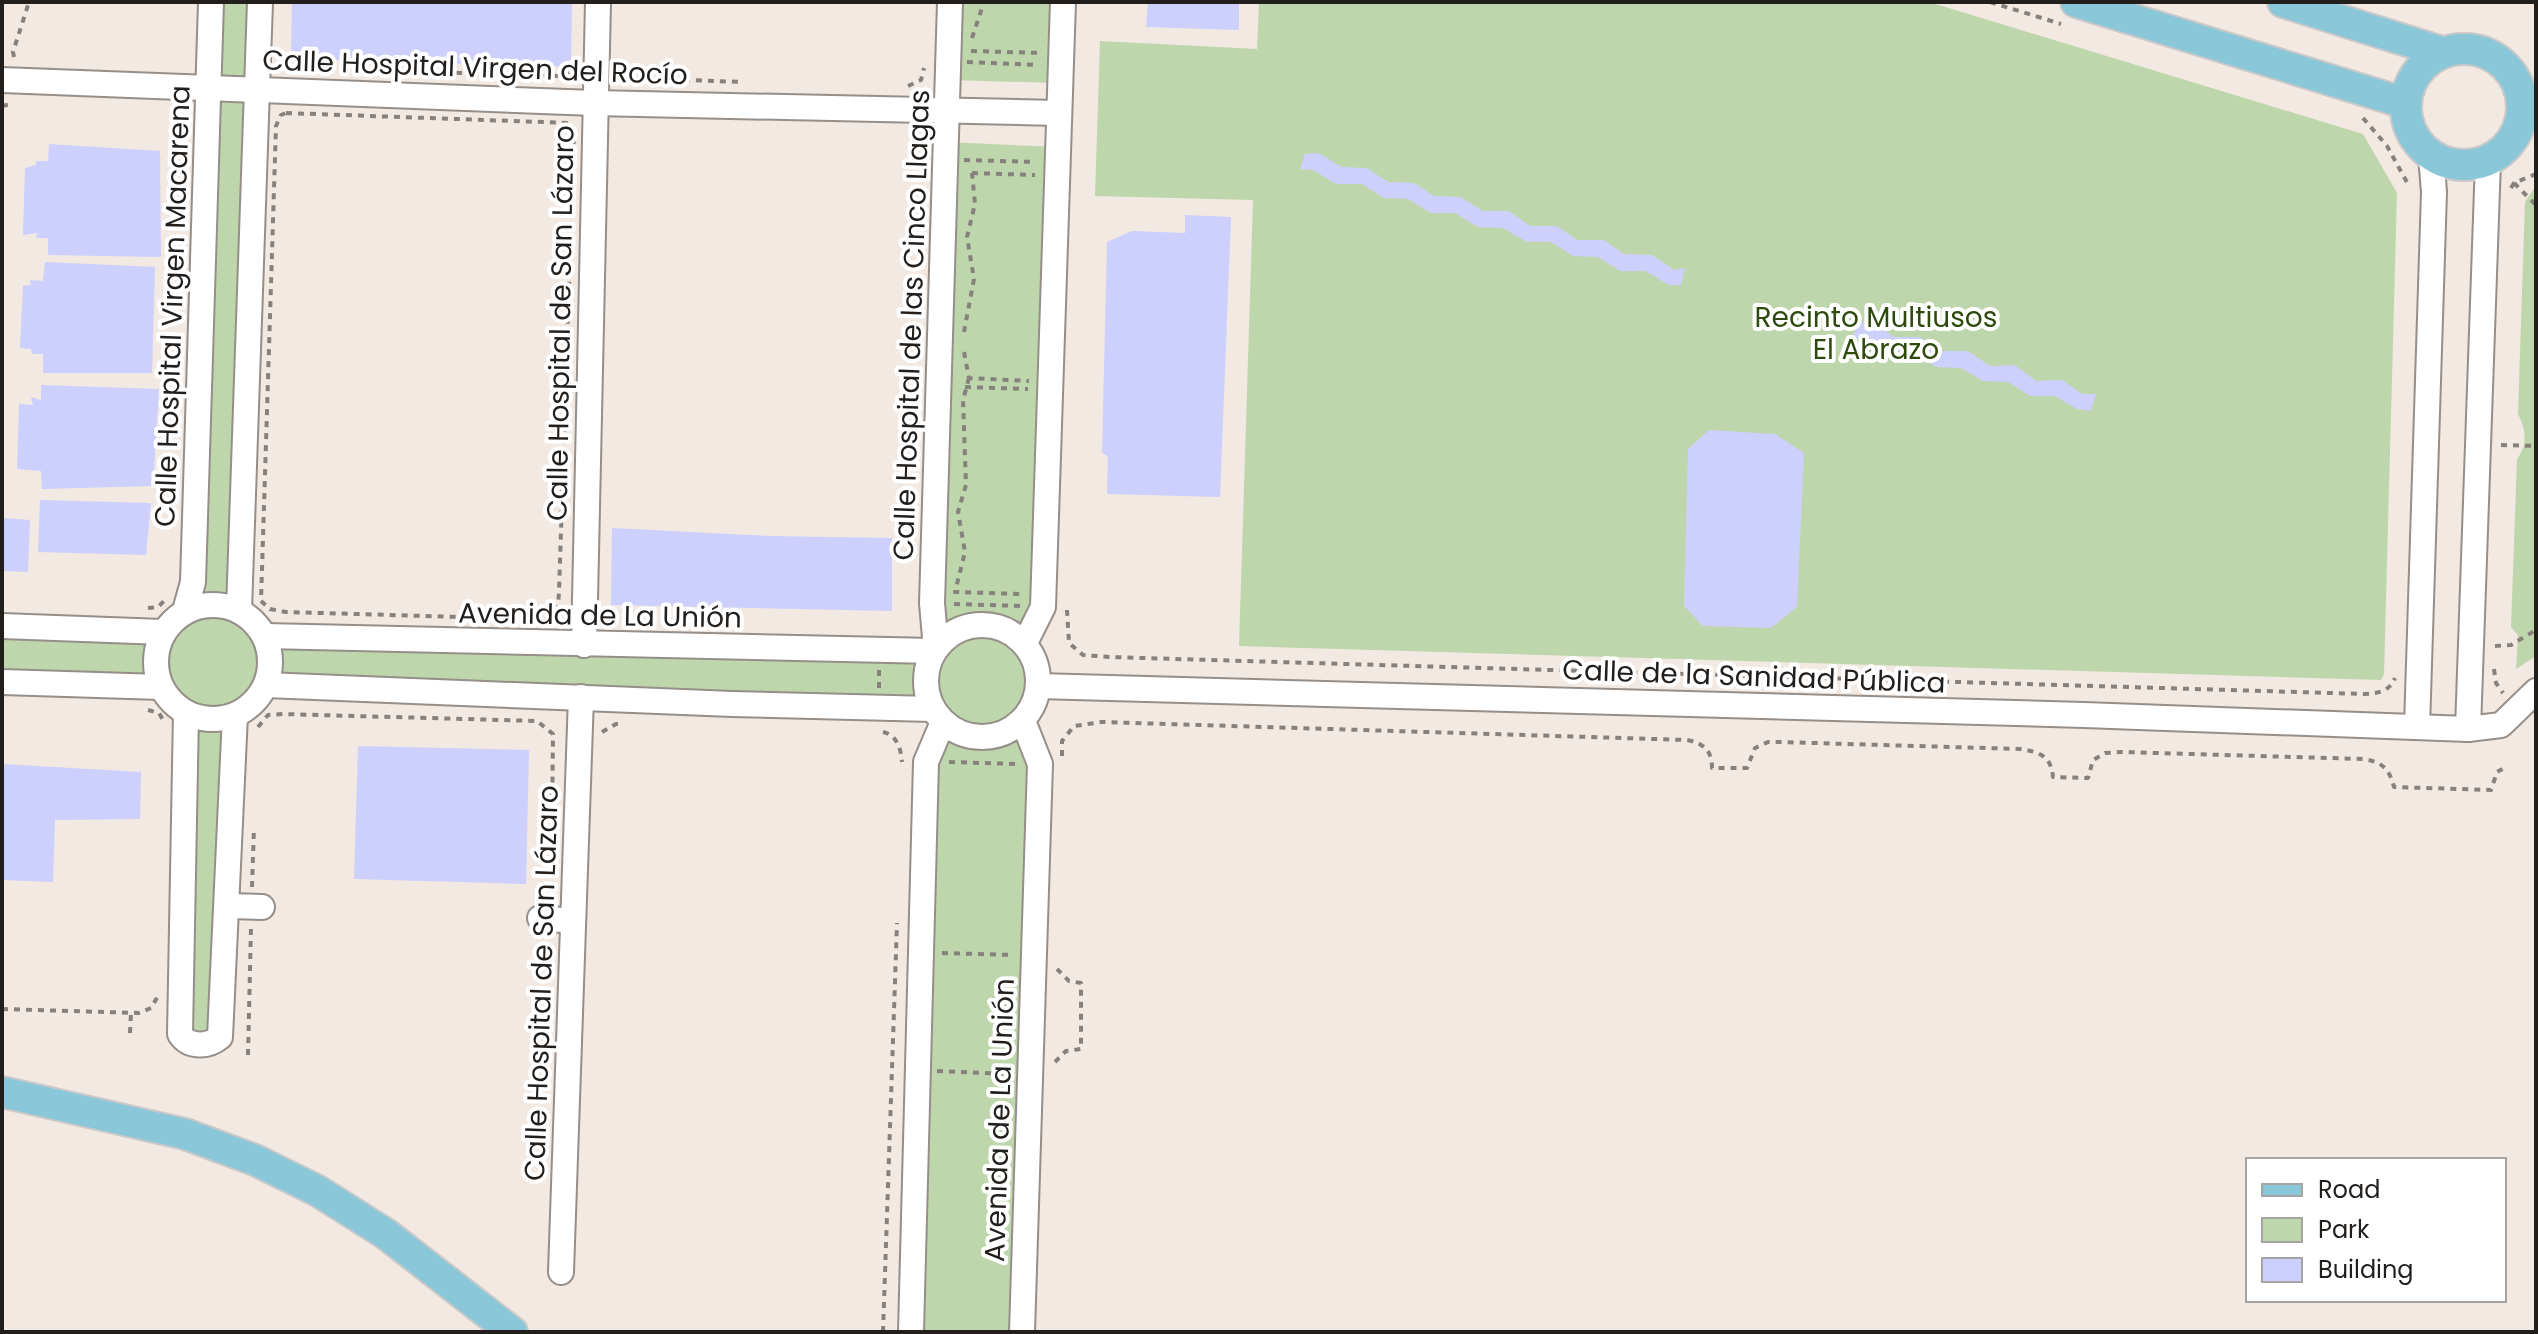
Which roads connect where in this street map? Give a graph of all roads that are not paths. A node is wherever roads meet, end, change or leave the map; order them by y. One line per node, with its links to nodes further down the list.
1 (211, 2): 11 (street, Calle Hospital Virgen Macarena)
2 (260, 2): 12 (street)
3 (598, 2): 13 (street, Calle Hospital de San Lázaro)
4 (950, 2): 15 (street, Calle Hospital de las Cinco Llagas)
5 (1063, 2): 16 (street)
6 (2283, 2): 8 (main road)
7 (2071, 13): 14 (main road)
8 (2442, 52): 9 (main road); 14 (main road)
9 (2523, 73): 17 (main road)
10 (2, 80): 11 (street, Calle Hospital Virgen del Rocío)
11 (208, 86): 12 (street, Calle Hospital Virgen del Rocío); 20 (street, Calle Hospital Virgen Macarena)
12 (258, 89): 13 (street, Calle Hospital Virgen del Rocío); 21 (street)
13 (594, 103): 15 (street, Calle Hospital Virgen del Rocío); 26 (street, Calle Hospital de San Lázaro)
14 (2405, 103): 18 (main road)
15 (947, 109): 16 (street, Calle Hospital Virgen del Rocío); 27 (street, Calle Hospital de las Cinco Llagas)
16 (1059, 113): 25 (street)
17 (2524, 142): 19 (main road)
18 (2431, 156): 19 (main road); 38 (street)
19 (2488, 161): 39 (street)
20 (176, 604): 21 (street); 22 (street)
21 (239, 610): 24 (street)
22 (149, 624): 23 (street); 32 (street)
23 (2, 626)
24 (265, 636): 26 (street, Avenida de La Unión); 29 (street)
25 (1025, 643): 27 (street); 30 (street)
26 (584, 645): 27 (street, Avenida de La Unión)
27 (935, 650): 35 (street)
28 (2, 682): 32 (street)
29 (266, 685): 33 (street); 34 (street)
30 (1038, 686): 37 (street); 38 (street, Calle de la Sanidad Pública)
31 (2536, 691): 39 (street, Calle de la Sanidad Pública)
32 (147, 694): 36 (street)
33 (581, 697): 35 (street); 41 (street, Calle Hospital de San Lázaro)
34 (235, 715): 36 (street); 36 (street)
35 (938, 715): 37 (street); 45 (street)
36 (176, 718)
37 (1023, 721): 46 (street, Avenida de La Unión)
38 (2417, 727): 39 (street, Calle de la Sanidad Pública)
39 (2468, 729)
40 (540, 918): 41 (street)
41 (573, 921): 43 (street, Calle Hospital de San Lázaro)
42 (2, 1092): 44 (main road)
43 (561, 1272)
44 (512, 1332)
45 (911, 1332)
46 (1022, 1332)

